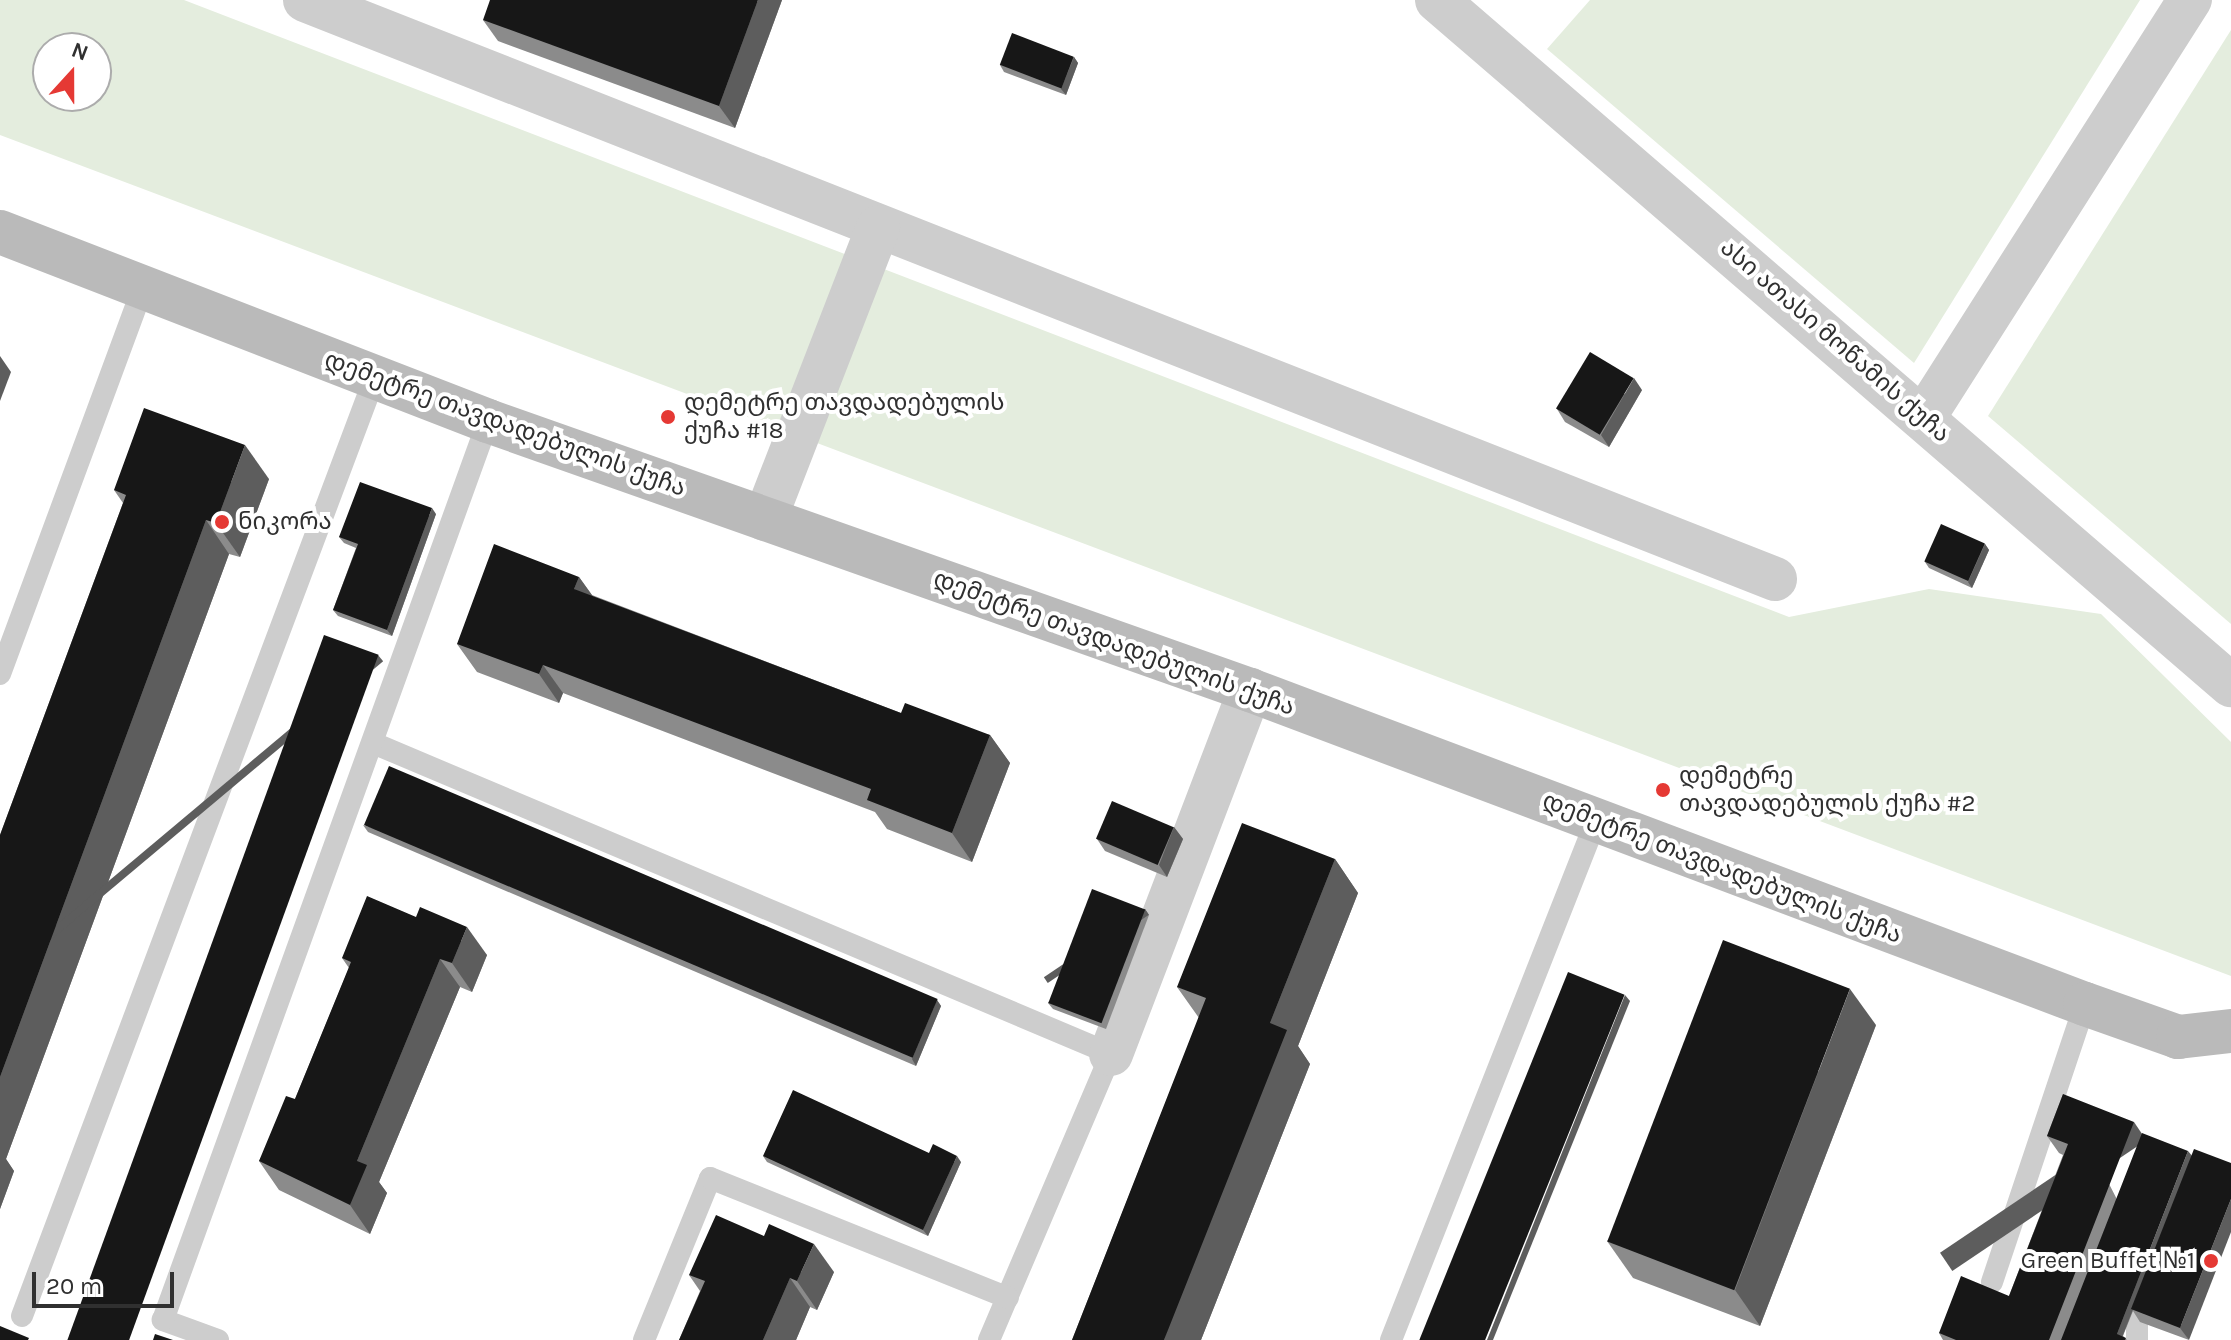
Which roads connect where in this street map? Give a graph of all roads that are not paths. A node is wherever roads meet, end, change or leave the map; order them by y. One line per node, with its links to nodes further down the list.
1 (305, 0): 4 (street)
2 (1437, 0): 8 (street, ასი ათასი მოწამის ქუჩა)
3 (2190, 0): 8 (street)
4 (878, 227): 10 (street); 11 (street)
5 (0, 232): 6 (main road, დემეტრე თავდადებულის ქუჩა)
6 (143, 288): 7 (main road, დემეტრე თავდადებულის ქუჩა); 12 (lane)
7 (375, 377): 9 (main road, დემეტრე თავდადებულის ქუჩა); 25 (lane)
8 (1924, 417): 13 (street, ასი ათასი მოწამის ქუჩა)
9 (488, 421): 10 (main road, დემეტრე თავდადებულის ქუჩა); 15 (lane)
10 (765, 519): 14 (main road, დემეტრე თავდადებულის ქუჩა)
11 (1775, 579)
12 (0, 674)
13 (2231, 685)
14 (1250, 690): 16 (main road, დემეტრე თავდადებულის ქუჩა); 20 (street)
15 (373, 743): 20 (lane); 26 (lane)
16 (1596, 821): 17 (main road, დემეტრე თავდადებულის ქუჩა); 29 (lane)
17 (2085, 1004): 19 (main road, დემეტრე თავდადებულის ქუჩა); 22 (lane)
18 (2231, 1031): 19 (main road, დემეტრე თავდადებულის ქუჩა)
19 (2178, 1037): 21 (main road)
20 (1111, 1054): 23 (lane)
21 (2231, 1064)
22 (1992, 1282)
23 (1008, 1298): 27 (lane); 28 (lane)
24 (2137, 1315): 30 (lane)
25 (22, 1316)
26 (218, 1340)
27 (644, 1340)
28 (989, 1340)
29 (1391, 1340)
30 (2137, 1340)

